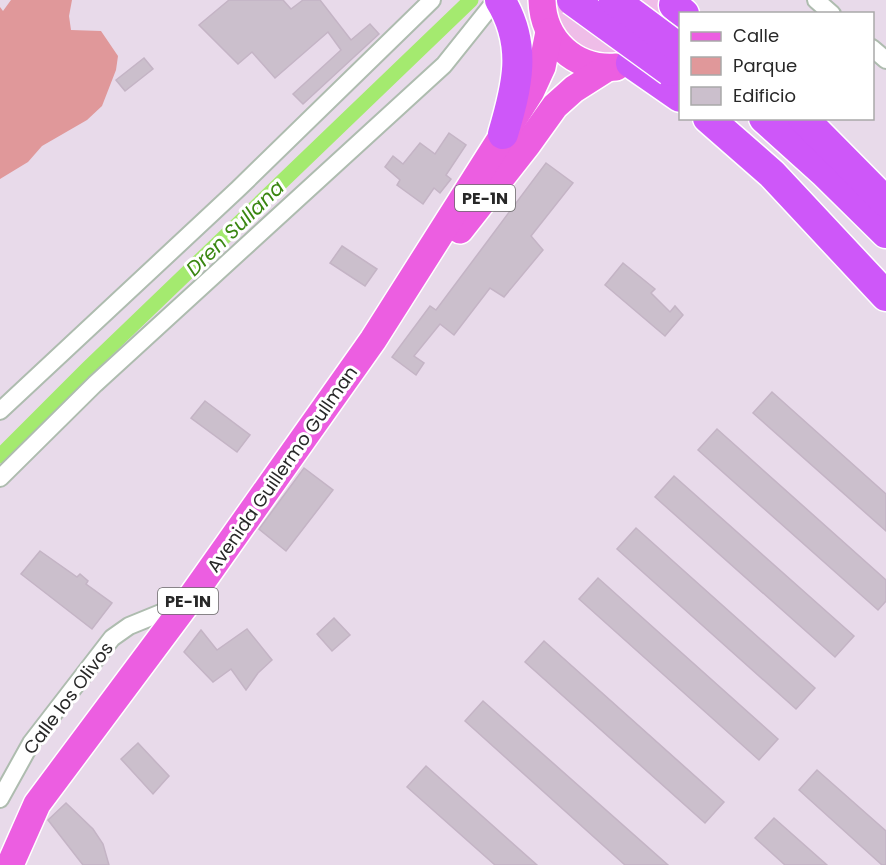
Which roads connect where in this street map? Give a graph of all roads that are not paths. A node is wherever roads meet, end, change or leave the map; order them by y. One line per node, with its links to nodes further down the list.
1 (432, 0): 24 (street)
2 (498, 0): 18 (highway); 25 (street)
3 (542, 0): 9 (main road, PE-1N)
4 (572, 0): 13 (highway, bridge)
5 (614, 0): 13 (highway, bridge)
6 (816, 0): 8 (street)
7 (677, 6): 12 (main road, PE-1N)
8 (830, 12)
9 (549, 32): 12 (main road, PE-1N); 18 (main road, Avenida Guillermo Gullman / PE-1N)
10 (874, 49): 11 (street)
11 (886, 60)
12 (619, 66): 13 (highway); 23 (main road, Avenida Guillermo Gullman / PE-1N)
13 (678, 74)
14 (710, 120): 22 (highway)
15 (730, 120): 21 (highway)
16 (766, 120): 20 (highway)
17 (805, 120): 19 (highway)
18 (503, 134): 23 (main road, Avenida Guillermo Gullman / PE-1N)
19 (886, 201)
20 (886, 233)
21 (886, 267)
22 (886, 296)
23 (373, 340): 26 (main road, Avenida Guillermo Gullman / PE-1N)
24 (2, 406)
25 (0, 478)
26 (187, 603): 27 (street, Calle los Olivos); 28 (main road, Avenida Guillermo Gullman / PE-1N)
27 (0, 799)
28 (10, 865)

